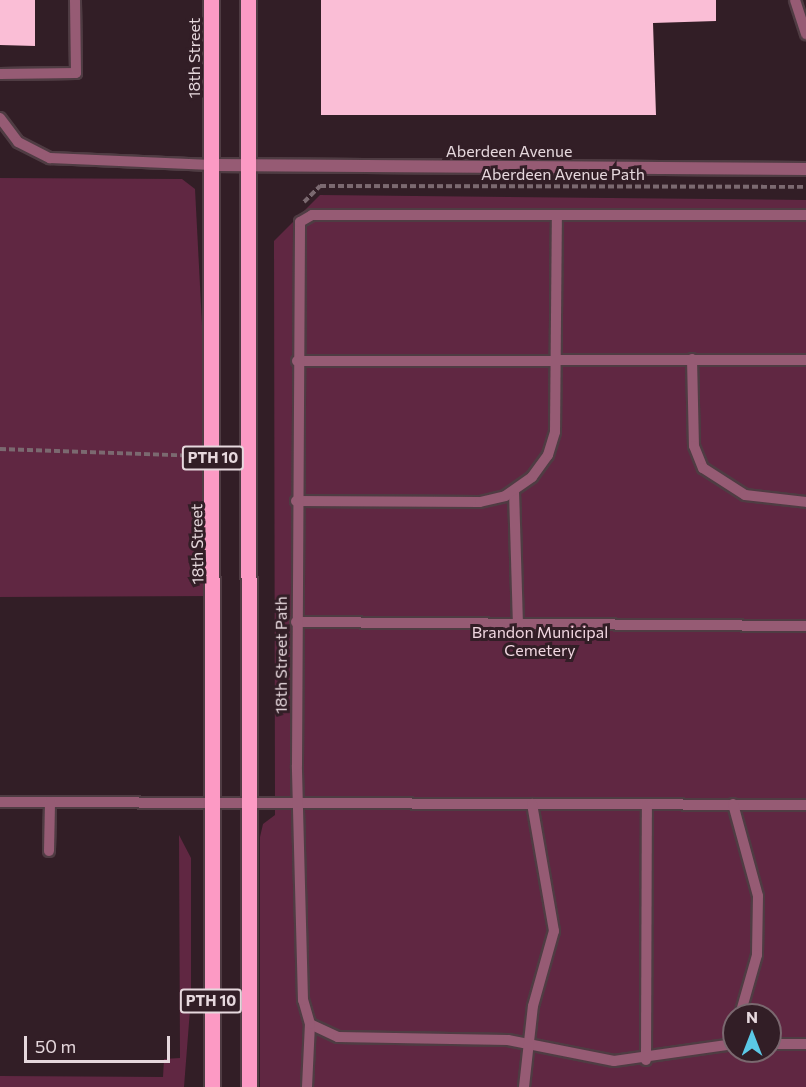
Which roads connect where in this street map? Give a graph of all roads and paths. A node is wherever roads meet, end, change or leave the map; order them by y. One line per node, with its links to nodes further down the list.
1 (75, 0): 6 (lane)
2 (211, 0): 8 (main road, 18th Street / PTH 10)
3 (248, 0): 9 (main road, PTH 10)
4 (795, 0): 5 (lane)
5 (806, 34)
6 (0, 74)
7 (0, 118): 8 (lane)
8 (212, 165): 9 (street, Aberdeen Avenue); 20 (main road, 18th Street / PTH 10)
9 (247, 166): 10 (street, Aberdeen Avenue); 28 (main road, PTH 10)
10 (806, 169)
11 (320, 186): 12 (path, Aberdeen Avenue Path)
12 (806, 187)
13 (557, 215): 14 (lane); 15 (lane); 18 (lane, 18th Street Path)
14 (806, 215)
15 (556, 359): 16 (lane); 18 (lane); 21 (lane)
16 (692, 359): 17 (lane); 23 (lane)
17 (806, 360)
18 (297, 361): 22 (lane, 18th Street Path)
19 (0, 449): 20 (path)
20 (213, 456): 27 (main road, 18th Street / PTH 10)
21 (514, 491): 22 (lane); 25 (lane)
22 (296, 501): 24 (lane, 18th Street Path)
23 (806, 502)
24 (296, 622): 25 (lane); 31 (lane, 18th Street Path)
25 (518, 623): 26 (lane)
26 (806, 626)
27 (210, 801): 28 (lane); 30 (lane); 44 (main road, 18th Street / PTH 10)
28 (248, 801): 31 (lane); 45 (main road, PTH 10)
29 (0, 802): 30 (lane)
30 (50, 802): 36 (lane)
31 (301, 802): 32 (lane); 38 (lane, 18th Street Path)
32 (532, 804): 34 (lane); 39 (lane)
33 (732, 804): 34 (lane); 35 (lane); 37 (lane)
34 (647, 805): 43 (lane)
35 (806, 805)
36 (49, 851)
37 (743, 1003)
38 (310, 1024): 39 (lane); 46 (lane, 18th Street Path)
39 (528, 1044): 43 (lane); 47 (lane)
40 (782, 1044): 41 (lane)
41 (806, 1044)
42 (722, 1046): 43 (lane)
43 (646, 1060)
44 (212, 1087)
45 (249, 1087)
46 (307, 1087)
47 (524, 1087)

